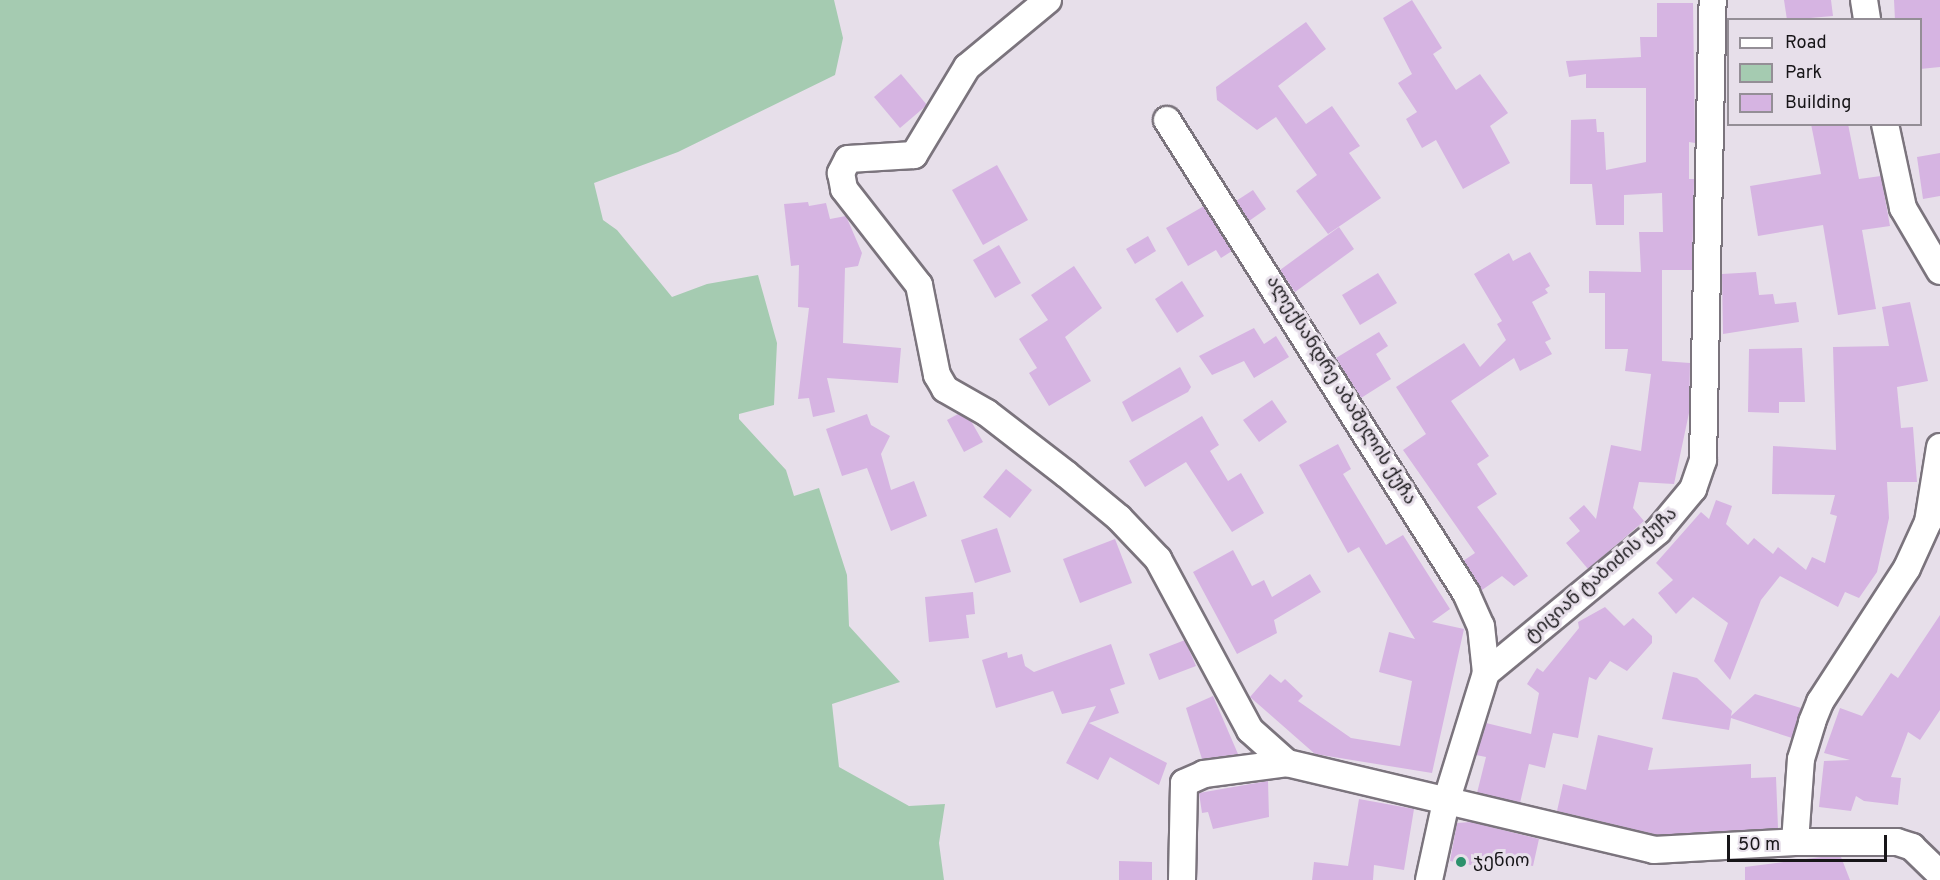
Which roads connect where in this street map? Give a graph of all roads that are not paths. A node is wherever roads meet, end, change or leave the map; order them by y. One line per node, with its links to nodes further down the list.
1 (1048, 0): 10 (street)
2 (1713, 0): 9 (street, ტიციან ტაბიძის ქუჩა)
3 (1864, 0): 4 (street)
4 (1867, 18)
5 (1167, 120): 9 (street, ალექსანდრე აბაშელის ქუჩა)
6 (1885, 126): 7 (street)
7 (1940, 271)
8 (1940, 447): 12 (street)
9 (1486, 673): 11 (street)
10 (1287, 763): 11 (street); 14 (street)
11 (1446, 802): 12 (street); 15 (street)
12 (1794, 842): 13 (street)
13 (1940, 874)
14 (1182, 880)
15 (1429, 880)

